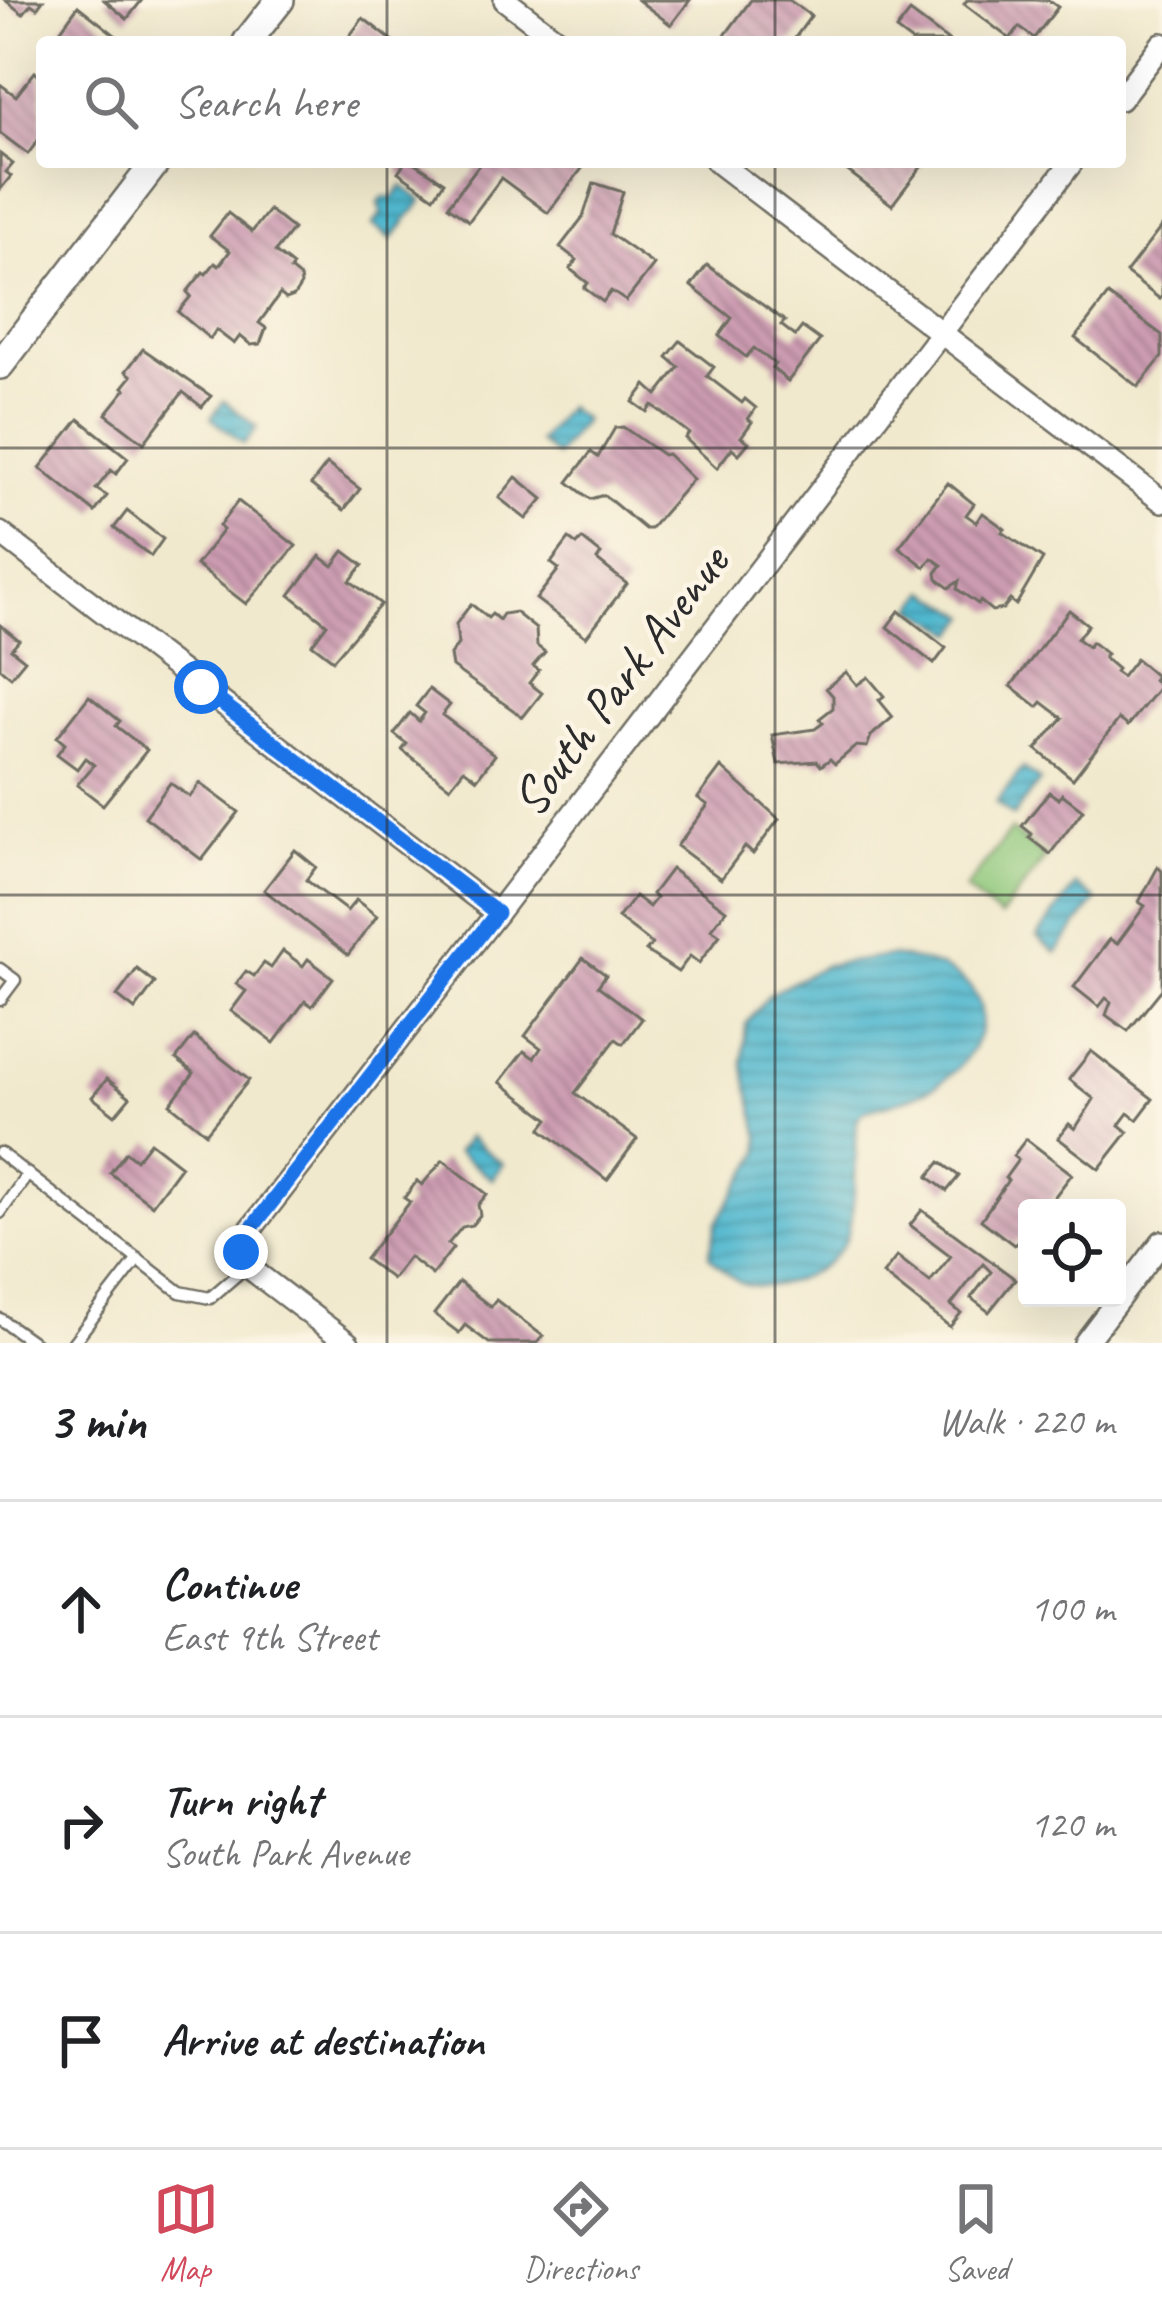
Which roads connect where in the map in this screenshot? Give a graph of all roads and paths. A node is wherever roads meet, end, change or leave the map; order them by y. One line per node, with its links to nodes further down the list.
1 (280, 0): 3 (street)
2 (505, 0): 4 (street)
3 (253, 36)
4 (552, 36)
5 (1162, 44): 6 (street)
6 (1126, 91)
7 (151, 168): 11 (street)
8 (725, 168): 10 (street)
9 (1067, 168): 10 (street, South Park Avenue)
10 (941, 333): 12 (street); 14 (street, South Park Avenue)
11 (0, 365)
12 (1162, 501)
13 (0, 533): 14 (street)
14 (497, 913): 22 (street, South Park Avenue)
15 (0, 969): 16 (lane)
16 (0, 1000)
17 (0, 1153): 18 (lane)
18 (28, 1174): 19 (lane); 21 (lane)
19 (0, 1213)
20 (1162, 1242): 27 (street)
21 (137, 1258): 22 (lane); 25 (lane)
22 (244, 1259): 26 (street)
23 (0, 1319): 24 (lane)
24 (34, 1343)
25 (73, 1343)
26 (348, 1343)
27 (1085, 1343)

